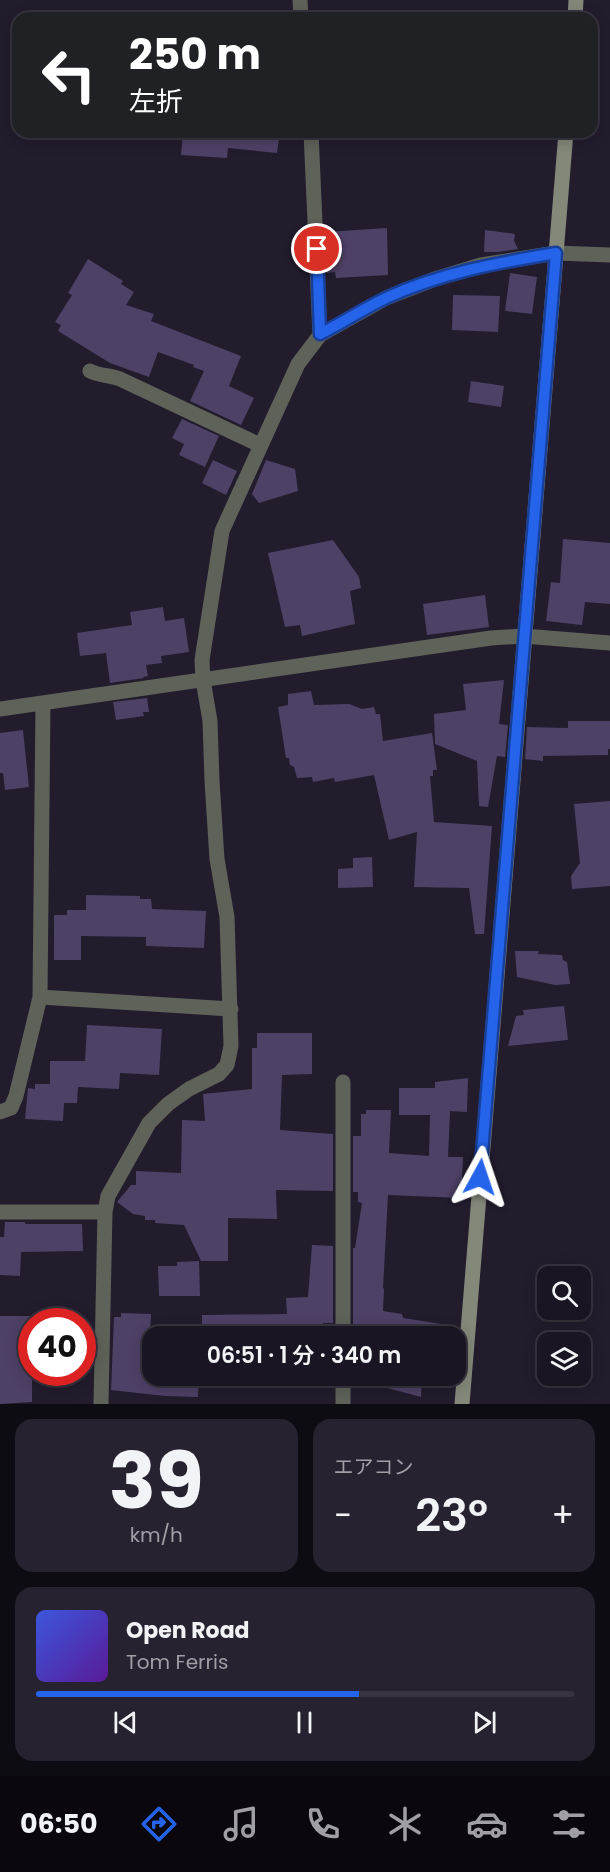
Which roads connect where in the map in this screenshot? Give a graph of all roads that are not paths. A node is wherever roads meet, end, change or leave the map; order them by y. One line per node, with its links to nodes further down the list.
1 (311, 138): 5 (street)
2 (566, 138): 3 (street)
3 (556, 253): 4 (street); 5 (street); 8 (street)
4 (610, 255)
5 (320, 334): 7 (street)
6 (90, 371): 7 (street)
7 (260, 445): 10 (street)
8 (524, 636): 9 (street); 10 (street); 23 (street)
9 (610, 643)
10 (203, 680): 11 (street); 14 (street)
11 (43, 703): 12 (street); 13 (street)
12 (0, 709)
13 (40, 997): 14 (street); 16 (street)
14 (231, 1009): 18 (street)
15 (344, 1082): 19 (street)
16 (0, 1112)
17 (0, 1212): 18 (street)
18 (105, 1212): 21 (street)
19 (343, 1326)
20 (343, 1386): 22 (street)
21 (101, 1404)
22 (343, 1404)
23 (462, 1404)

